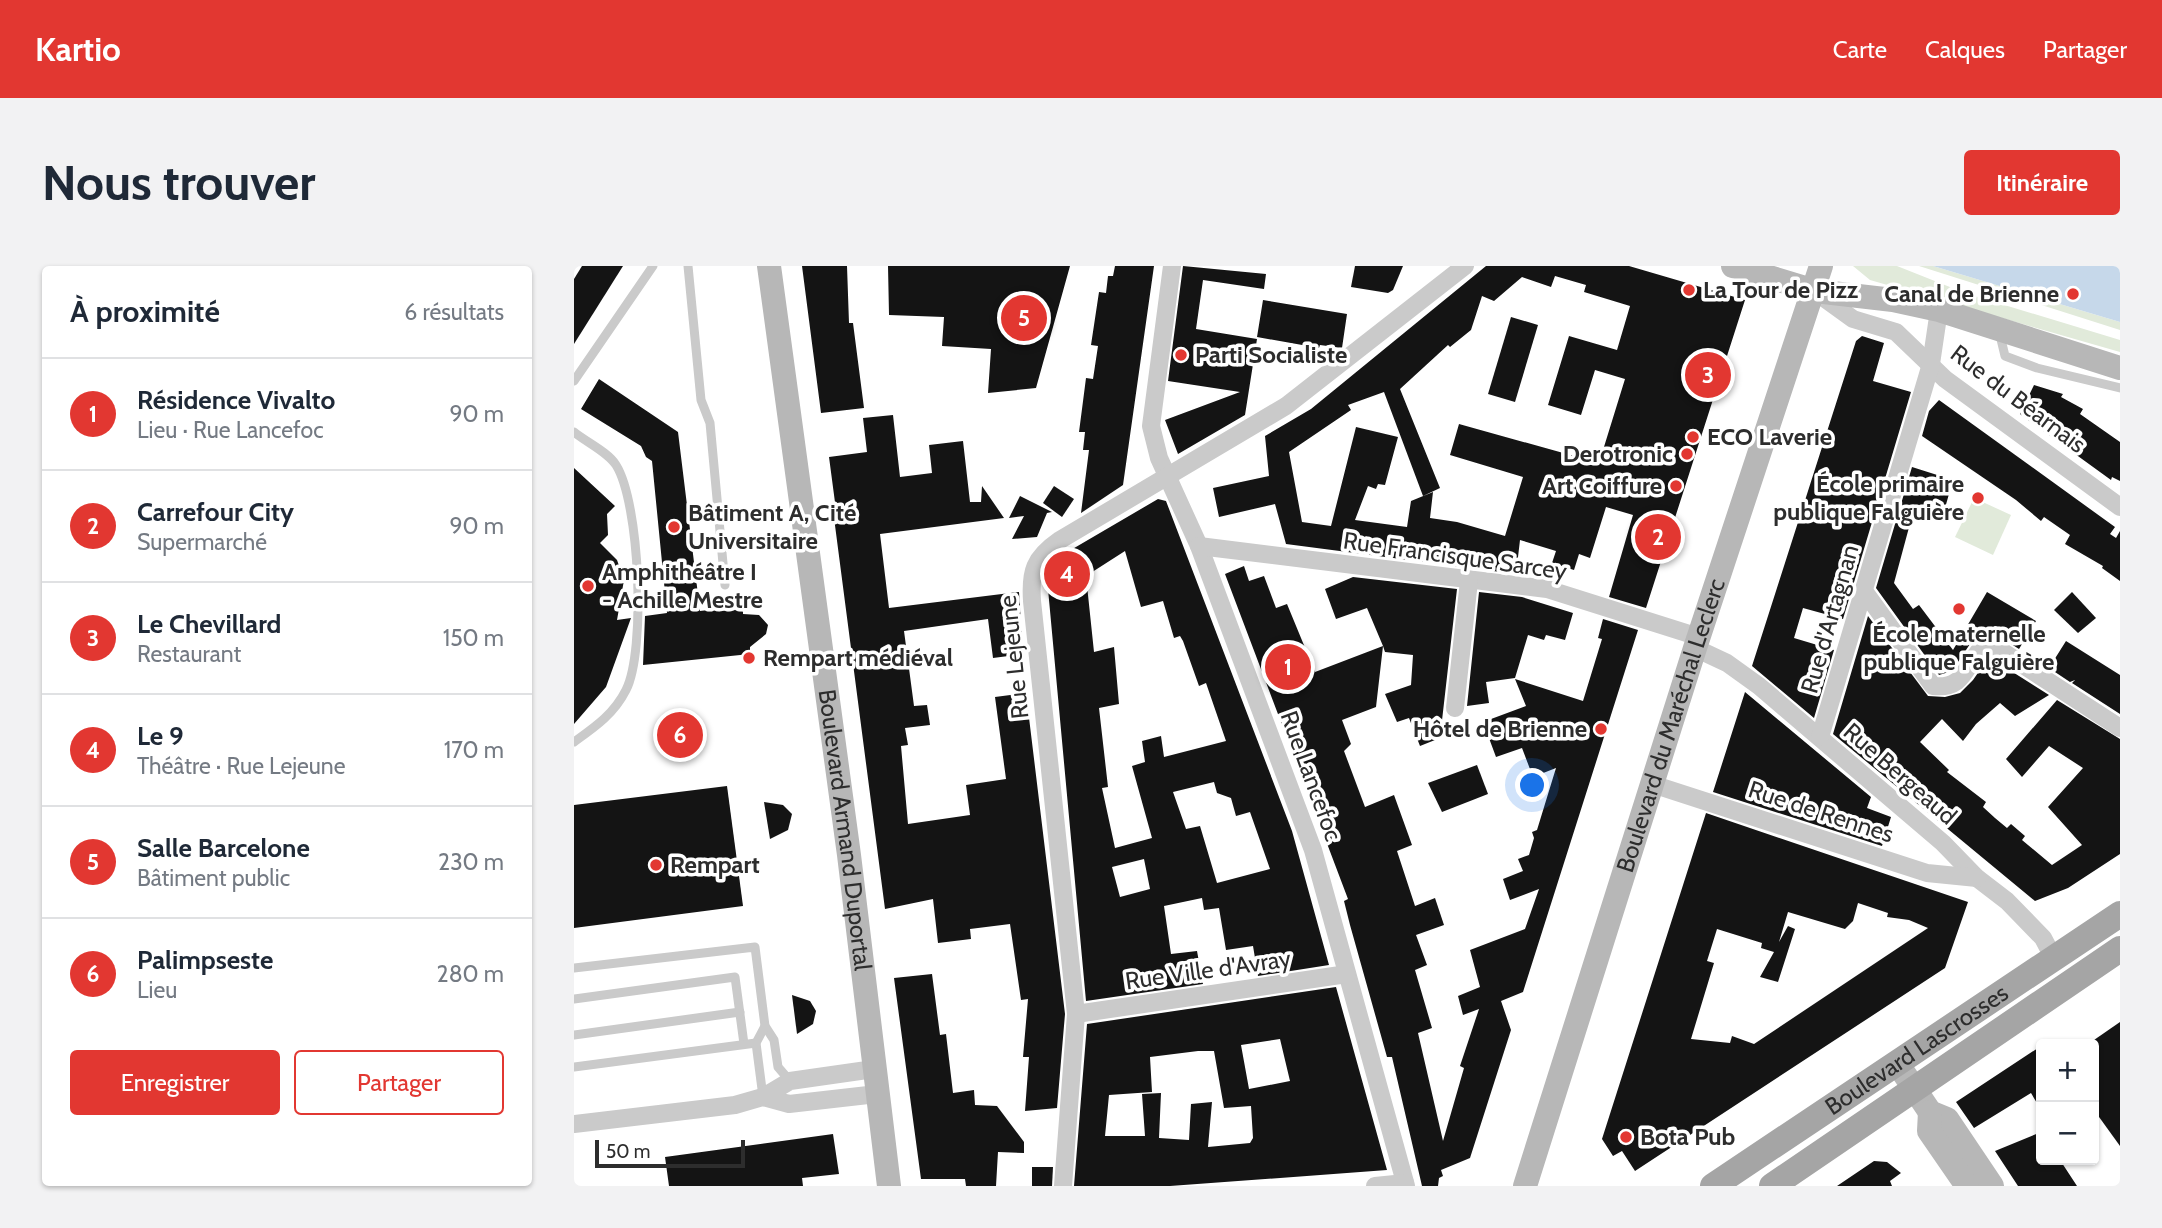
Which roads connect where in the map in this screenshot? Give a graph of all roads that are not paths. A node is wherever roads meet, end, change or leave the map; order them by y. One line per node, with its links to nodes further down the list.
1 (653, 266): 13 (lane)
2 (688, 266): 20 (lane)
3 (769, 266): 43 (street, Boulevard Armand Duportal)
4 (1172, 266): 16 (street, Rue Lancefoc)
5 (1465, 266): 16 (street, Rue Lejeune)
6 (1733, 266): 8 (street)
7 (1821, 266): 8 (street, Boulevard du Maréchal Leclerc)
8 (1815, 291): 9 (street); 11 (street, Rue du Béarnais); 22 (street, Boulevard du Maréchal Leclerc)
9 (1938, 310): 10 (street); 11 (street, Rue d'Artagnan)
10 (1999, 330): 12 (street); 14 (lane)
11 (1931, 364): 17 (street, Rue du Béarnais); 21 (street, Rue d'Artagnan)
12 (2120, 368)
13 (574, 381)
14 (2120, 388)
15 (574, 432): 26 (lane)
16 (1168, 475): 18 (street, Rue Lancefoc); 36 (street, Rue Lejeune)
17 (2120, 507)
18 (1199, 546): 19 (street, Rue Francisque Sarcey); 33 (street, Rue Lancefoc)
19 (1469, 581): 22 (street, Rue Francisque Sarcey); 23 (street)
20 (725, 585)
21 (1864, 591): 24 (street); 25 (street, Rue d'Artagnan)
22 (1697, 643): 25 (street, Rue Bergeaud); 27 (street, Boulevard du Maréchal Leclerc)
23 (1455, 708)
24 (2120, 728)
25 (1820, 737): 28 (street, Rue Bergeaud)
26 (574, 742)
27 (1652, 785): 28 (street, Rue de Rennes); 54 (street, Boulevard du Maréchal Leclerc)
28 (1977, 878): 31 (street, Rue Bergeaud)
29 (2120, 914): 31 (main road, Boulevard Lascrosses)
30 (2120, 949): 45 (main road, Boulevard Lascrosses)
31 (2053, 957): 41 (main road, Boulevard Lascrosses)
32 (574, 968): 37 (lane)
33 (1347, 974): 36 (street, Rue Ville d'Avray); 50 (street, Rue Lancefoc)
34 (574, 999): 35 (lane)
35 (740, 1012): 38 (lane); 40 (lane)
36 (1076, 1014): 52 (street, Rue Lejeune)
37 (765, 1026): 39 (lane); 44 (lane)
38 (574, 1035)
39 (756, 1043): 40 (lane); 47 (lane)
40 (744, 1044): 42 (lane)
41 (1897, 1063): 45 (street); 55 (main road, Boulevard Lascrosses)
42 (574, 1067)
43 (874, 1069): 44 (street); 46 (street, Boulevard Armand Duportal)
44 (790, 1081): 47 (street)
45 (1915, 1090): 48 (street); 56 (main road, Boulevard Lascrosses)
46 (877, 1094): 47 (street); 51 (street, Boulevard Armand Duportal)
47 (763, 1097): 49 (street)
48 (1930, 1112): 57 (street); 58 (street)
49 (574, 1124)
50 (1406, 1185): 53 (street)
51 (889, 1186)
52 (1063, 1186)
53 (1375, 1186)
54 (1525, 1186)
55 (1713, 1186)
56 (1772, 1186)
57 (1967, 1186)
58 (1992, 1186)

